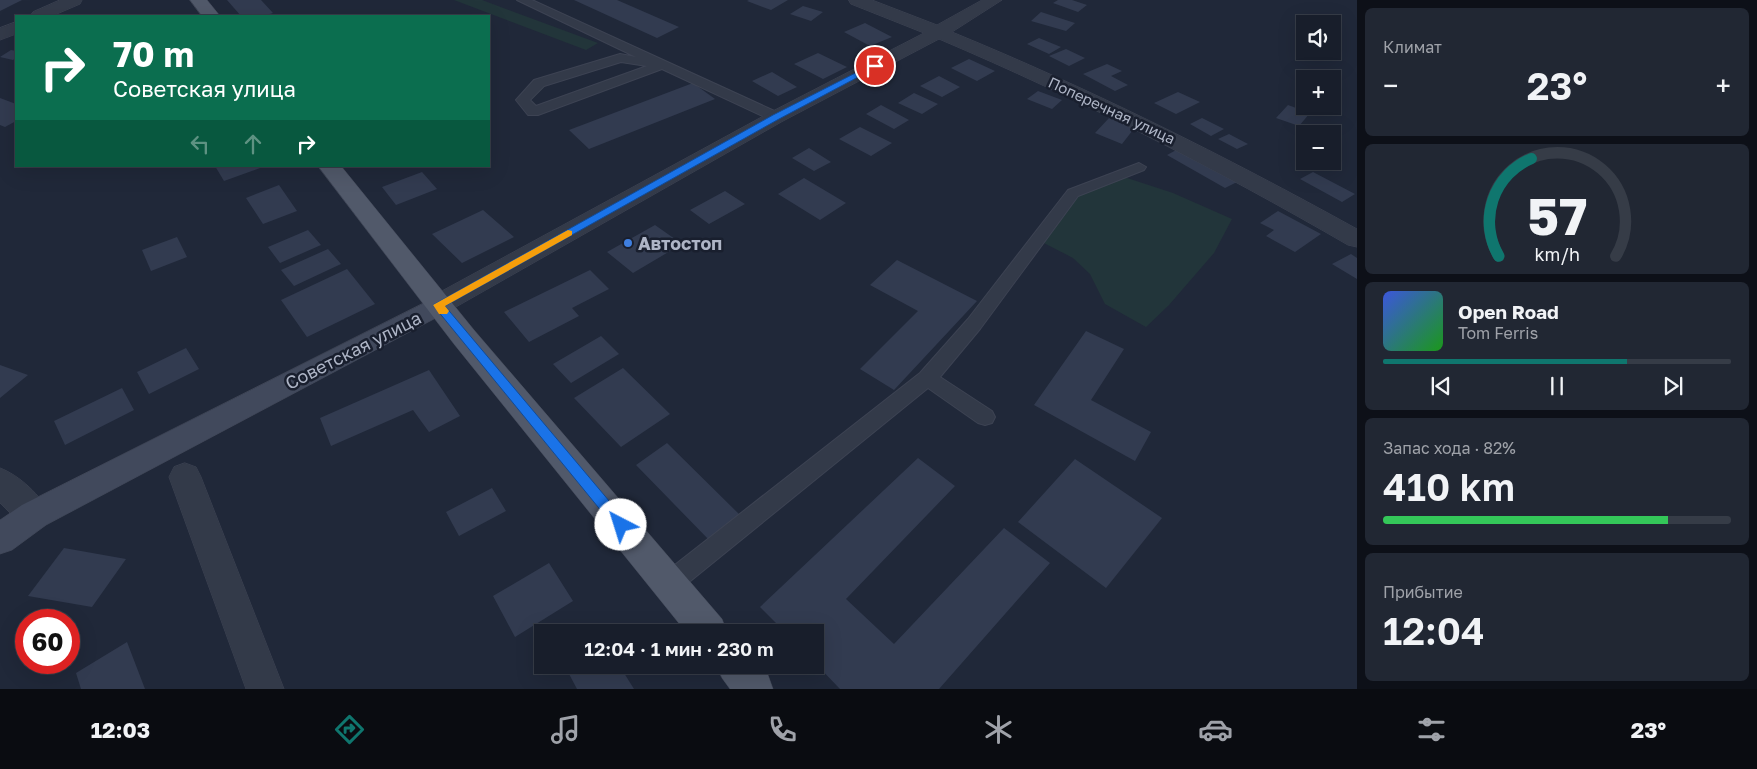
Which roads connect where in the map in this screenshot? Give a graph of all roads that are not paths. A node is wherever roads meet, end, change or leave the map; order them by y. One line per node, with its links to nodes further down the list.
1 (74, 0): 6 (street)
2 (198, 0): 7 (main road)
3 (523, 0): 11 (lane)
4 (857, 0): 9 (street, Поперечная улица)
5 (994, 0): 9 (street, Советская улица)
6 (41, 15)
7 (210, 15)
8 (15, 28): 10 (street)
9 (940, 32): 12 (street, Советская улица); 15 (street, Поперечная улица)
10 (0, 35)
11 (662, 65): 11 (lane); 12 (lane)
12 (776, 117): 16 (street, Советская улица)
13 (330, 167): 16 (main road)
14 (1139, 167): 17 (lane)
15 (1357, 238)
16 (438, 305): 21 (main road, Советская улица); 23 (main road)
17 (927, 378): 18 (lane); 23 (lane)
18 (985, 417)
19 (185, 477): 26 (street)
20 (0, 482): 21 (street)
21 (34, 514): 22 (main road, Советская улица)
22 (0, 539)
23 (670, 583): 24 (main road)
24 (703, 624)
25 (742, 674): 27 (main road)
26 (265, 689)
27 (754, 689)

